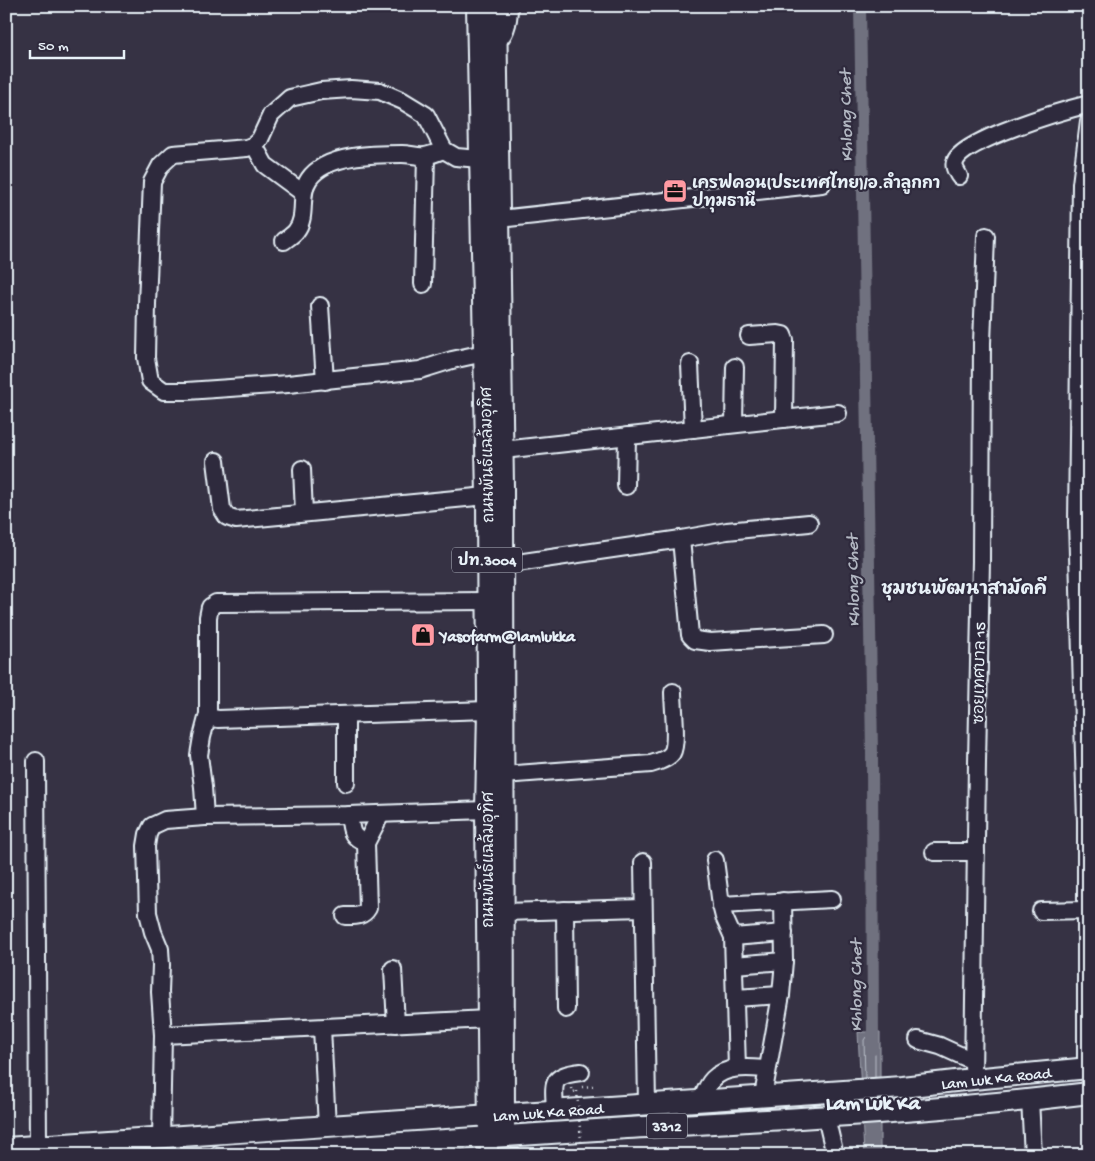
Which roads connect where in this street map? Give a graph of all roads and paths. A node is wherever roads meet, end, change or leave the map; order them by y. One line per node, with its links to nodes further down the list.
1 (477, 6): 10 (main road, ถนนพันธ์แฉล้มอุทิศ / ปท.3004)
2 (496, 6): 4 (main road, ถนนพันธ์แฉล้มอุทิศ / ปท.3004)
3 (509, 6): 4 (street)
4 (496, 42): 14 (main road, ถนนพันธ์แฉล้มอุทิศ / ปท.3004)
5 (1089, 104): 11 (street)
6 (1088, 125): 61 (street)
7 (254, 145): 8 (street); 13 (street); 23 (street)
8 (444, 150): 9 (street); 10 (street)
9 (426, 156): 13 (street); 17 (street)
10 (480, 159): 20 (main road, ถนนพันธ์แฉล้มอุทิศ / ปท.3004)
11 (959, 176)
12 (822, 184): 14 (street)
13 (303, 193): 16 (street)
14 (499, 219): 29 (main road, ถนนพันธ์แฉล้มอุทิศ / ปท.3004)
15 (986, 236): 53 (street, ซอยเทศบาล 15)
16 (284, 241)
17 (423, 284)
18 (320, 306): 23 (street)
19 (749, 336): 25 (street)
20 (484, 353): 23 (street); 33 (main road, ถนนพันธ์แฉล้มอุทิศ / ปท.3004)
21 (690, 364): 27 (street)
22 (735, 367): 26 (street)
23 (324, 381)
24 (838, 413): 25 (street)
25 (784, 419): 26 (street)
26 (734, 424): 27 (street)
27 (693, 429): 28 (street)
28 (627, 436): 29 (street); 32 (street)
29 (503, 450): 37 (main road, ถนนพันธ์แฉล้มอุทิศ / ปท.3004)
30 (216, 462): 34 (street)
31 (302, 469): 34 (street)
32 (626, 486)
33 (487, 496): 34 (street); 38 (main road, ถนนพันธ์แฉล้มอุทิศ / ปท.3004)
34 (304, 513)
35 (809, 523): 36 (street)
36 (681, 539): 37 (street); 39 (street)
37 (503, 566): 45 (main road, ถนนพันธ์แฉล้มอุทิศ / ปท.3004)
38 (488, 601): 41 (main road, ถนนพันธ์แฉล้มอุทิศ / ปท.3004); 42 (street)
39 (824, 635)
40 (673, 692): 45 (street)
41 (488, 710): 43 (street); 47 (main road, ถนนพันธ์แฉล้มอุทิศ / ปท.3004)
42 (208, 714): 43 (street); 50 (street)
43 (346, 715): 46 (street)
44 (36, 761): 96 (street)
45 (504, 775): 63 (main road, ถนนพันธ์แฉล้มอุทิศ / ปท.3004)
46 (346, 783)
47 (486, 810): 49 (street); 73 (main road, ถนนพันธ์แฉล้มอุทิศ / ปท.3004)
48 (349, 814): 49 (street); 50 (street); 51 (street)
49 (381, 814): 51 (street)
50 (205, 817): 76 (street)
51 (366, 843): 64 (street)
52 (934, 852): 53 (street)
53 (976, 852): 81 (street, ซอยเทศบาล 15)
54 (715, 860): 58 (street)
55 (643, 862): 59 (street)
56 (832, 899): 57 (street)
57 (783, 901): 58 (street); 65 (street)
58 (720, 905): 66 (street)
59 (643, 908): 60 (street); 88 (street)
60 (565, 910): 63 (street); 72 (street)
61 (1086, 910): 62 (street); 79 (street)
62 (1041, 911)
63 (504, 912): 90 (main road, ถนนพันธ์แฉล้มอุทิศ / ปท.3004)
64 (345, 916)
65 (784, 933): 66 (street); 67 (street)
66 (733, 937): 68 (street)
67 (784, 961): 68 (street); 70 (street)
68 (734, 965): 71 (street)
69 (393, 969): 74 (street)
70 (781, 995): 71 (street); 80 (street)
71 (735, 998): 78 (street)
72 (566, 1009)
73 (488, 1018): 74 (street); 90 (main road, ถนนพันธ์แฉล้มอุทิศ / ปท.3004)
74 (396, 1024): 75 (street)
75 (322, 1028): 76 (street); 92 (street)
76 (163, 1035): 93 (street)
77 (918, 1040): 81 (street)
78 (737, 1068): 80 (street); 87 (street)
79 (1087, 1068): 81 (main road, Lam Luk Ka Road / 3312)
80 (767, 1069): 85 (street)
81 (973, 1070): 85 (main road, Lam Luk Ka Road / 3312)
82 (581, 1072): 89 (street)
83 (572, 1088): 95 (path, bridge)
84 (1089, 1093): 86 (main road, Lam Luk Ka Road / 3312)
85 (763, 1096): 87 (main road, Lam Luk Ka Road / 3312)
86 (1030, 1100): 91 (main road, Lam Luk Ka Road / 3312); 101 (street)
87 (701, 1101): 88 (main road, Lam Luk Ka Road / 3312)
88 (647, 1105): 89 (main road, Lam Luk Ka Road / 3312)
89 (555, 1110): 90 (main road, Lam Luk Ka Road / 3312)
90 (496, 1114): 92 (main road, Lam Luk Ka Road / 3312); 94 (main road, ปท.3004)
91 (828, 1117): 94 (main road, Lam Luk Ka Road / 3312); 100 (street)
92 (327, 1127): 93 (main road, Lam Luk Ka Road / 3312)
93 (161, 1138): 96 (main road, Lam Luk Ka Road / 3312)
94 (494, 1142): 98 (main road, Lam Luk Ka Road / 3312)
95 (581, 1142)
96 (38, 1146): 97 (main road, Lam Luk Ka Road / 3312)
97 (6, 1148)
98 (305, 1152): 99 (main road, Lam Luk Ka Road / 3312)
99 (240, 1154)
100 (835, 1155)
101 (1033, 1155)

